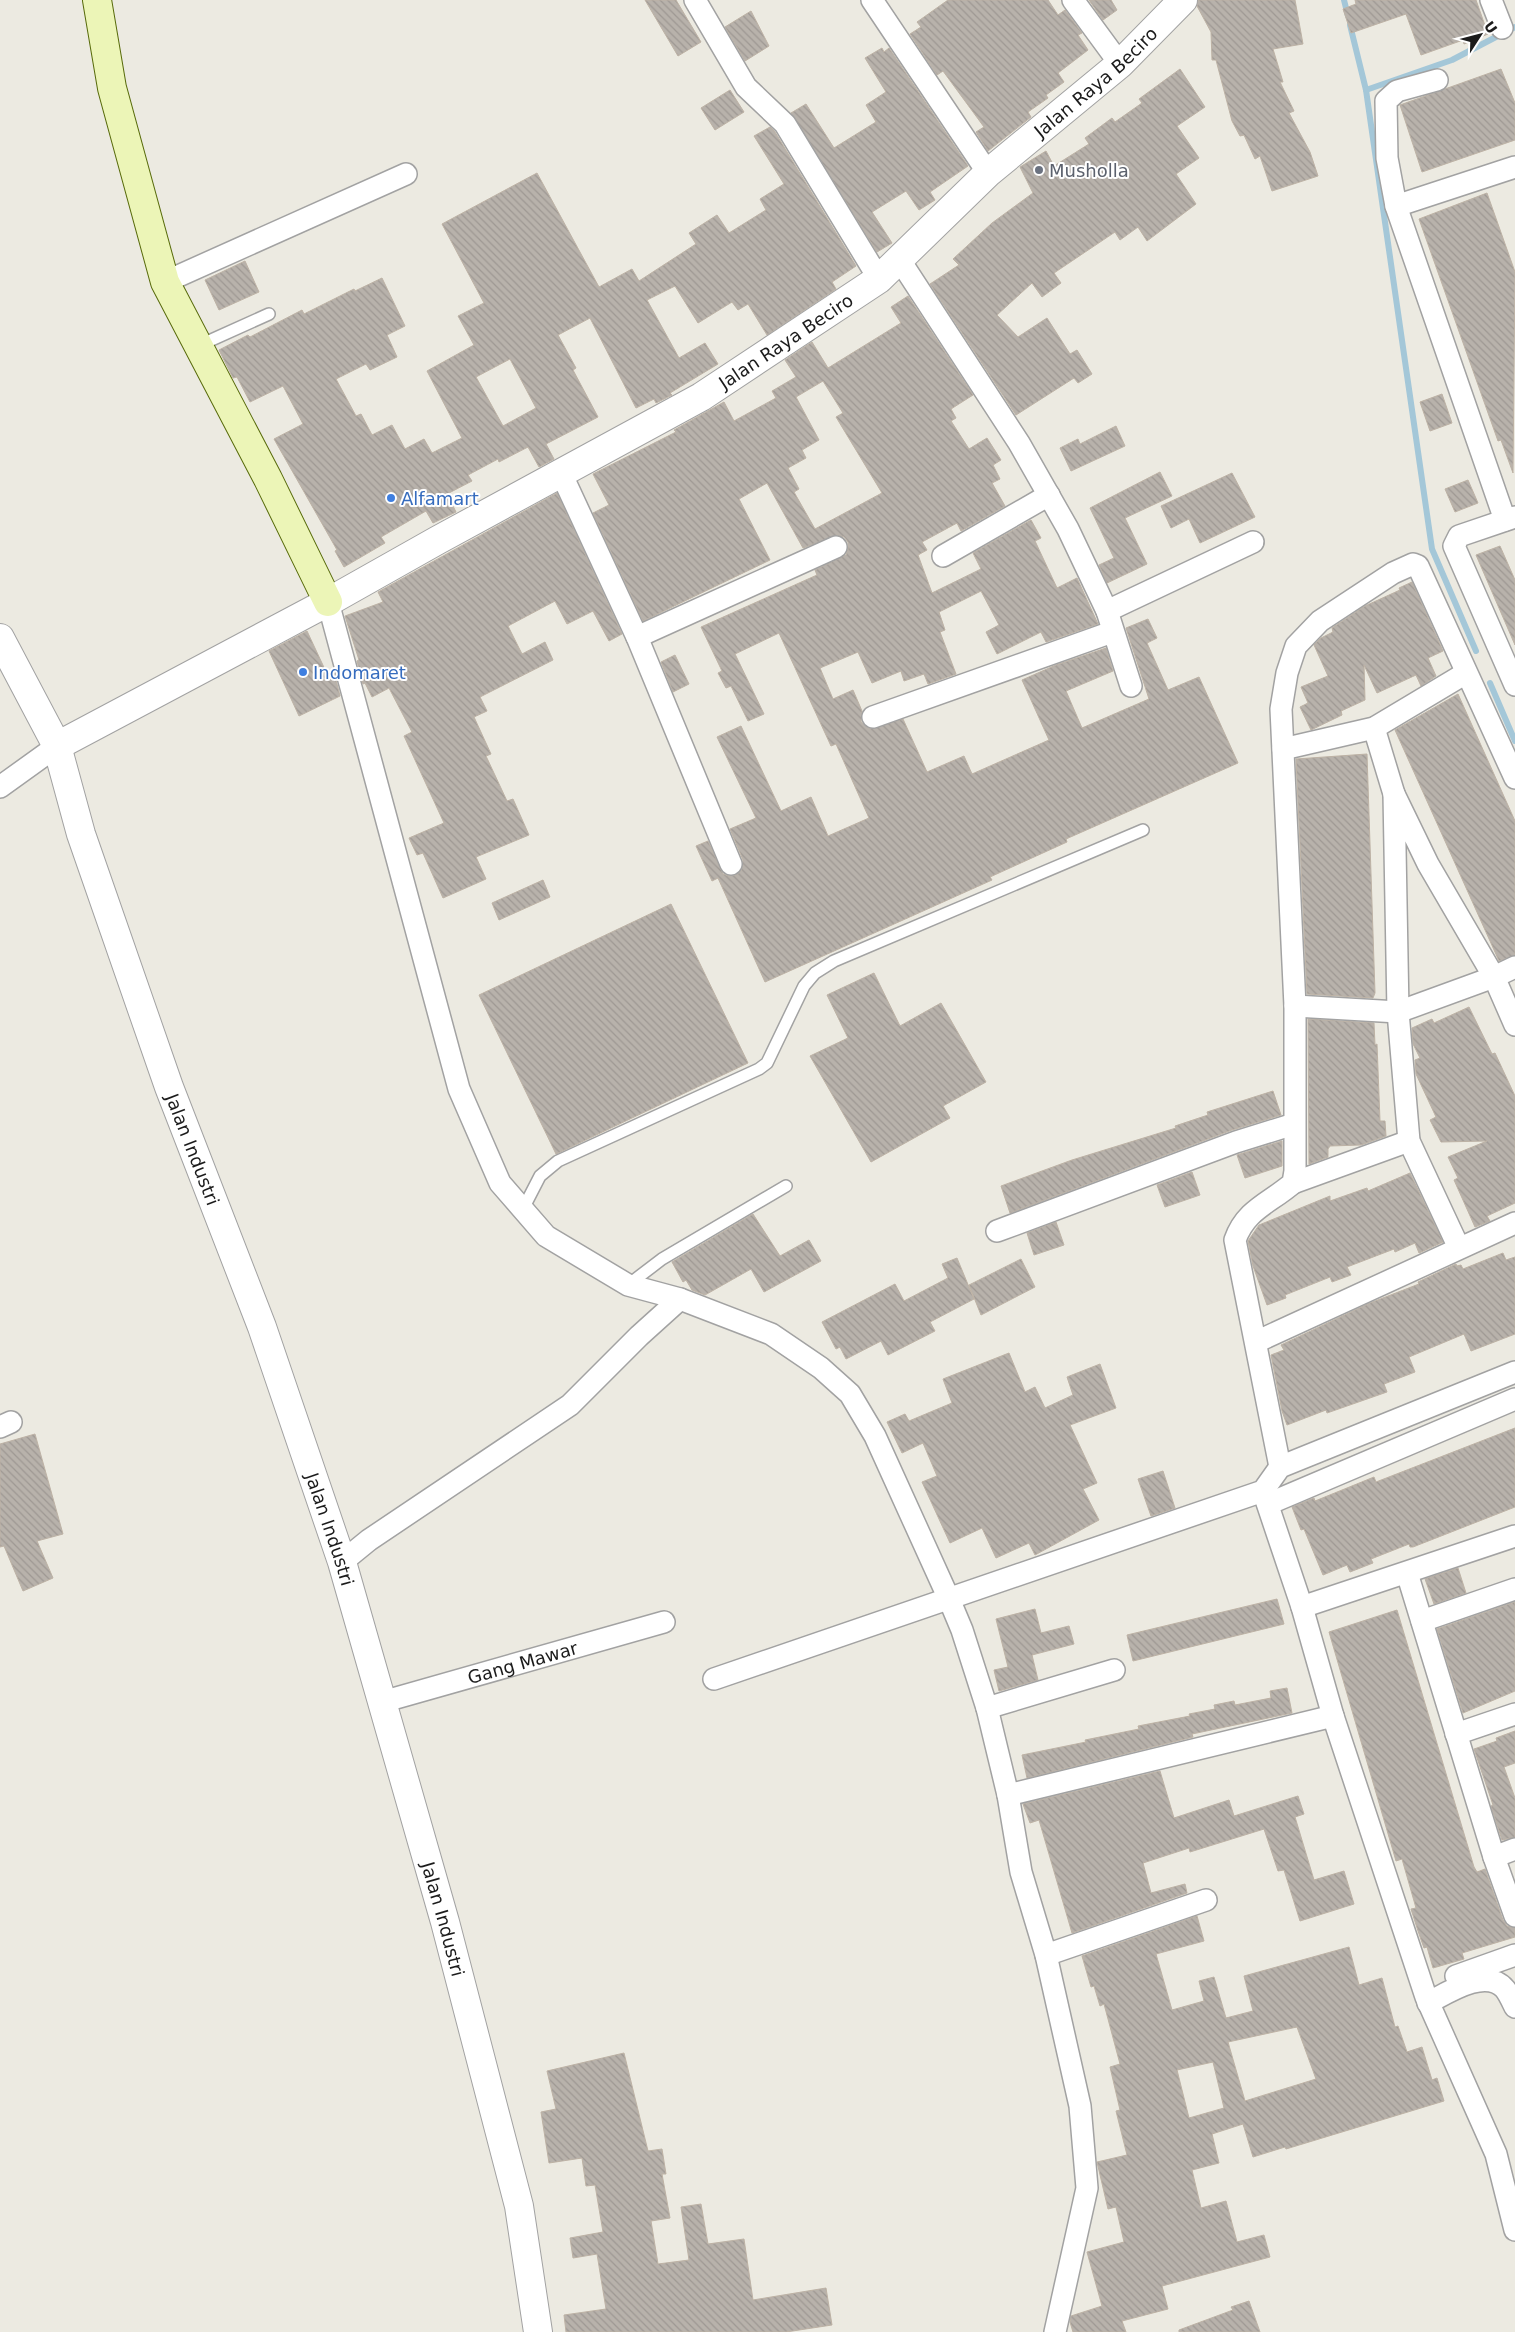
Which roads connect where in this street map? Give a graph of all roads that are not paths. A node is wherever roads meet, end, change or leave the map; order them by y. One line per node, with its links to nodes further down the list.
1 (97, 0): 16 (main road)
2 (695, 0): 15 (street)
3 (872, 0): 10 (street)
4 (1073, 0): 8 (street)
5 (1183, 0): 8 (street, Jalan Raya Beciro)
6 (1491, 0): 7 (street)
7 (1502, 28)
8 (1120, 64): 10 (street, Jalan Raya Beciro)
9 (1437, 80): 13 (street)
10 (988, 173): 14 (street, Jalan Raya Beciro)
11 (1513, 173): 13 (street)
12 (406, 174): 16 (street)
13 (1396, 206): 21 (street)
14 (899, 259): 15 (street, Jalan Raya Beciro); 20 (street)
15 (879, 278): 19 (street, Jalan Raya Beciro)
16 (165, 282): 18 (main road)
17 (269, 314): 18 (lane)
18 (198, 346): 25 (main road)
19 (560, 473): 25 (street, Jalan Raya Beciro); 28 (street)
20 (1048, 495): 24 (street); 26 (street)
21 (1510, 518): 31 (street)
22 (1253, 542): 26 (street)
23 (836, 547): 28 (street)
24 (943, 556)
25 (328, 602): 35 (street, Jalan Raya Beciro); 51 (street)
26 (1107, 611): 27 (street)
27 (1112, 632): 32 (street); 33 (street)
28 (637, 637): 41 (street)
29 (0, 638): 35 (street, Jalan Industri)
30 (1466, 673): 34 (street); 36 (street); 37 (street)
31 (1515, 685)
32 (1131, 686)
33 (873, 717)
34 (1374, 728): 36 (street); 39 (street)
35 (57, 746): 38 (street); 63 (street, Jalan Industri)
36 (1282, 749): 44 (street)
37 (1515, 778)
38 (0, 787)
39 (1394, 794): 43 (street); 45 (street)
40 (1143, 830): 51 (lane)
41 (731, 864)
42 (1515, 967): 43 (street)
43 (1494, 977): 45 (street); 46 (street)
44 (1295, 1006): 45 (street); 47 (street)
45 (1398, 1012): 48 (street)
46 (1515, 1025)
47 (1294, 1124): 49 (street); 53 (street)
48 (1409, 1141): 49 (street); 54 (street)
49 (1293, 1183): 57 (street)
50 (786, 1186): 55 (lane)
51 (523, 1209): 55 (street)
52 (1515, 1223): 54 (street)
53 (997, 1231)
54 (1459, 1248): 57 (street)
55 (628, 1285): 56 (street)
56 (680, 1299): 63 (street); 66 (street)
57 (1256, 1342): 60 (street)
58 (1515, 1372): 60 (street)
59 (1515, 1399): 61 (street)
60 (1280, 1467): 61 (street)
61 (1266, 1497): 66 (street); 67 (street)
62 (1515, 1536): 64 (street)
63 (342, 1562): 72 (street, Jalan Industri)
64 (1407, 1573): 67 (street); 68 (street)
65 (1515, 1589): 68 (street)
66 (949, 1599): 71 (street); 73 (street)
67 (1302, 1607): 75 (street)
68 (1422, 1621): 76 (street)
69 (664, 1622): 72 (street, Gang Mawar)
70 (1114, 1670): 73 (street)
71 (714, 1679)
72 (382, 1702): 87 (street, Jalan Industri)
73 (987, 1708): 77 (street)
74 (1515, 1714): 76 (street)
75 (1333, 1716): 77 (street); 84 (street)
76 (1456, 1734): 79 (street)
77 (1008, 1795): 83 (street)
78 (1515, 1849): 79 (street)
79 (1494, 1857): 81 (street)
80 (1206, 1900): 83 (street)
81 (1515, 1916)
82 (1515, 1955): 84 (street)
83 (1046, 1956): 88 (street)
84 (1426, 1995): 85 (street); 86 (street)
85 (1515, 2007)
86 (1515, 2230)
87 (538, 2332)
88 (1055, 2332)

